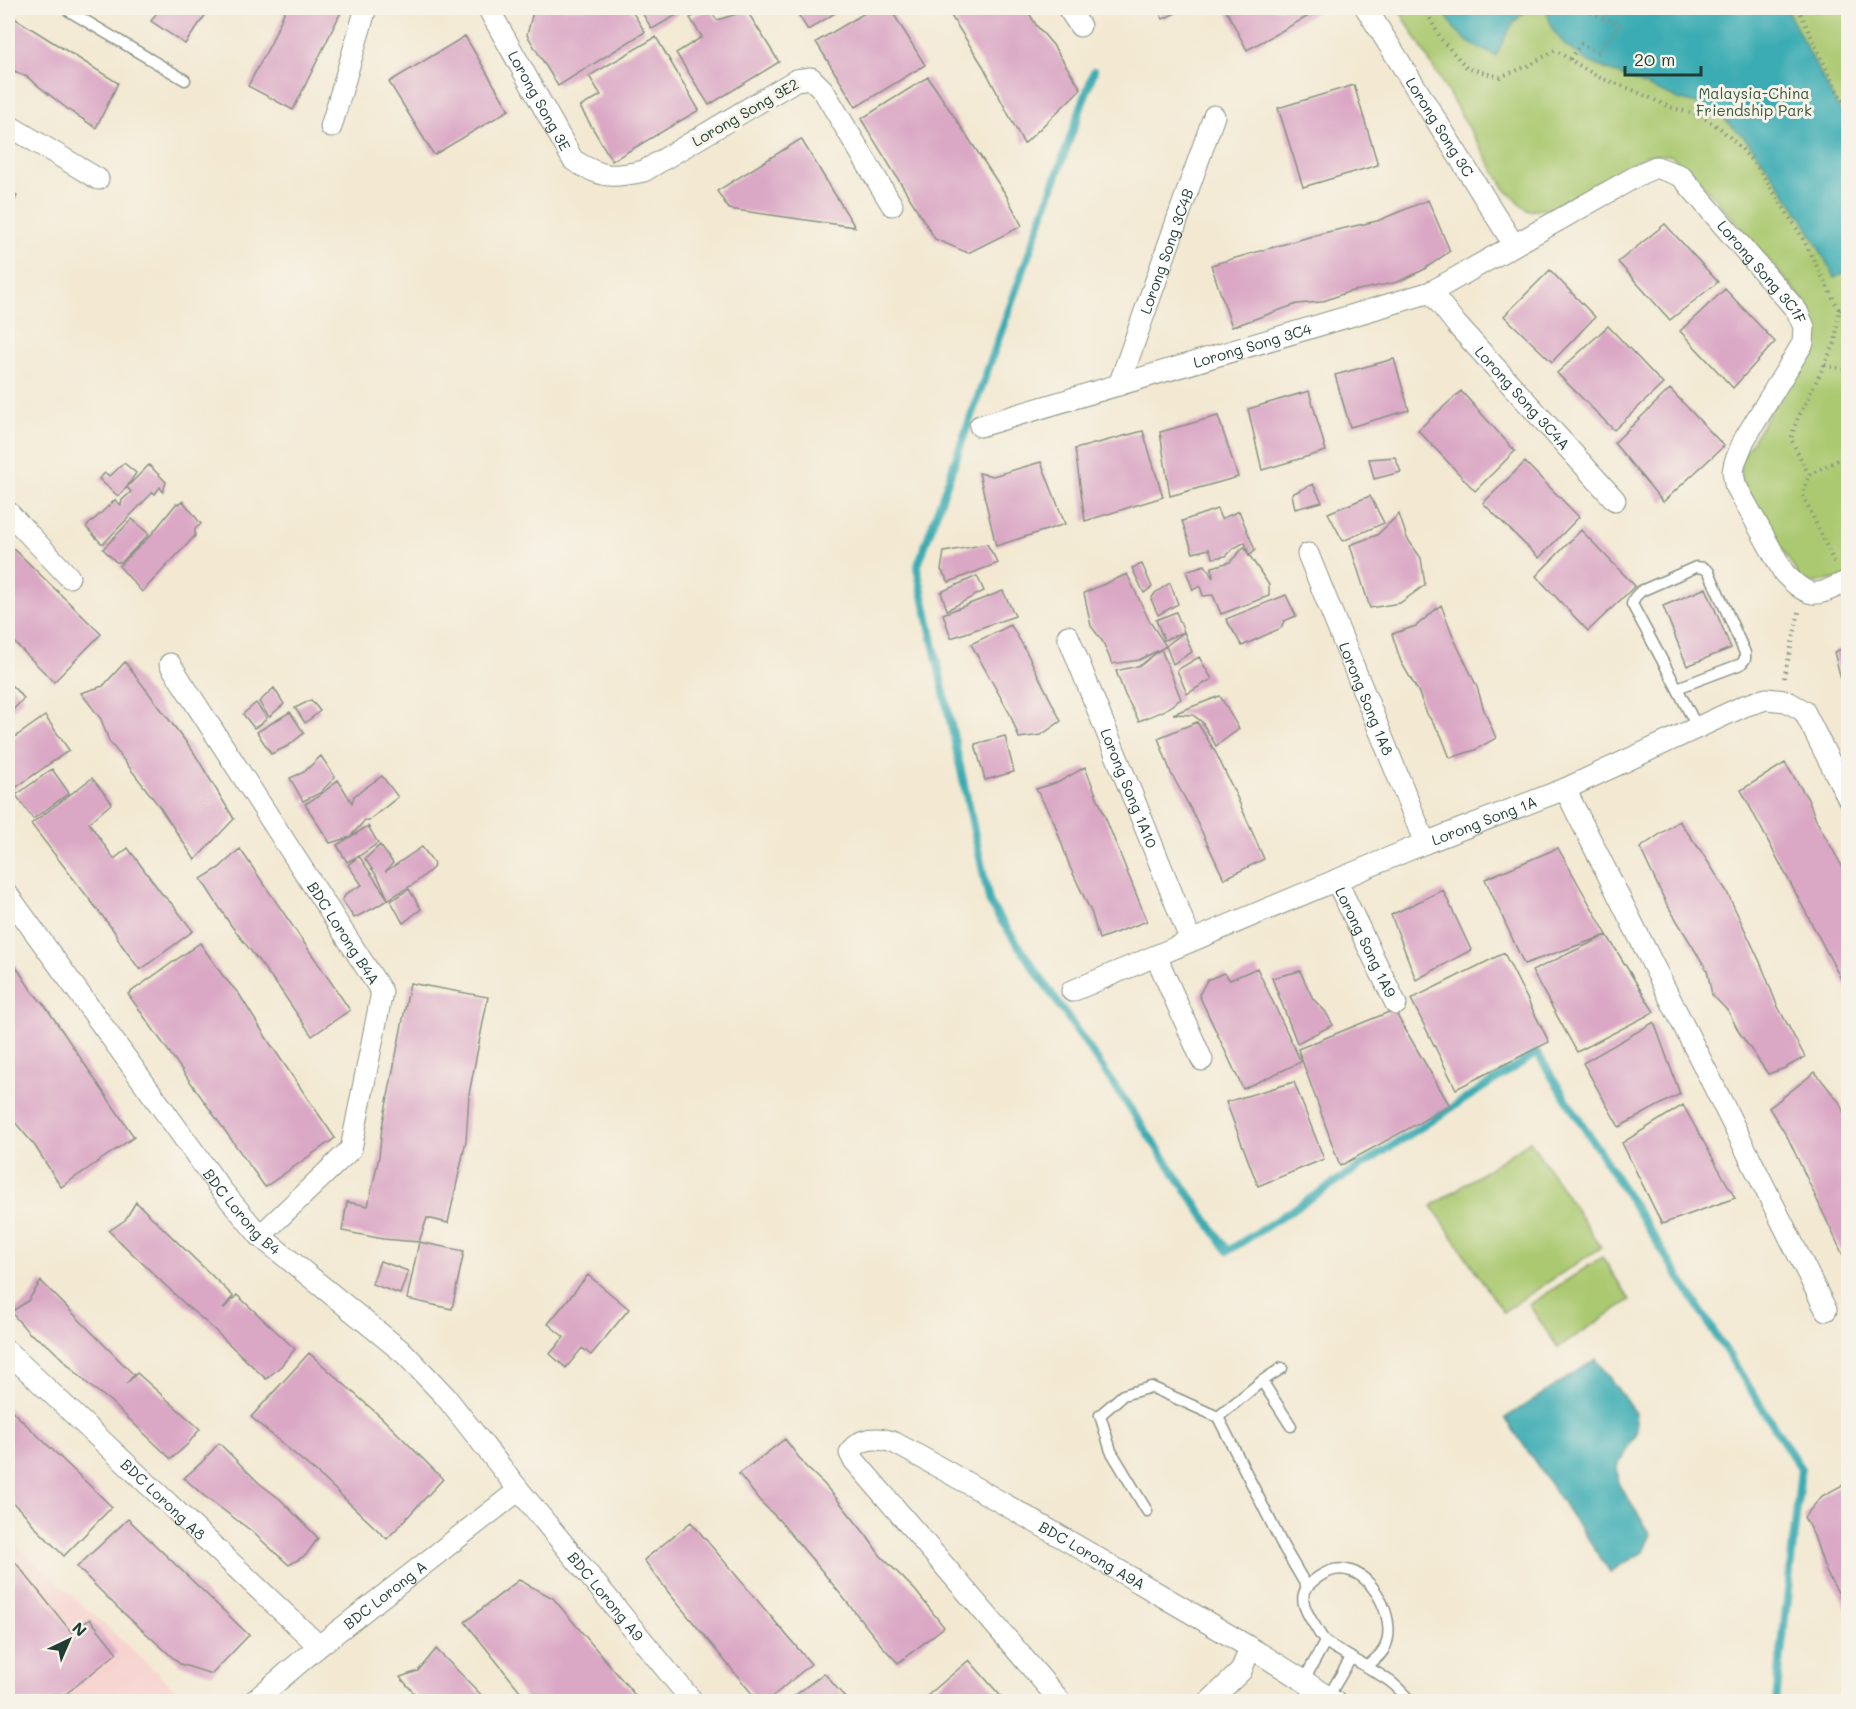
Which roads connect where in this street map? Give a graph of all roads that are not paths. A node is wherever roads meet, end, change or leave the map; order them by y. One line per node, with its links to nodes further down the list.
1 (64, 8): 7 (lane)
2 (366, 8): 10 (street)
3 (488, 8): 11 (street, Lorong Song 3E)
4 (1068, 8): 6 (street)
5 (1366, 8): 14 (street, Lorong Song 3C)
6 (1080, 26)
7 (185, 80)
8 (1214, 116): 16 (street, Lorong Song 3C4B)
9 (8, 125): 12 (street)
10 (331, 127)
11 (644, 171): 13 (street, Lorong Song 3E2)
12 (98, 179)
13 (892, 205)
14 (1514, 245): 15 (street, Lorong Song 3C4); 22 (street, Lorong Song 3C1F)
15 (1431, 292): 16 (street, Lorong Song 3C4); 18 (street, Lorong Song 3C4A)
16 (1119, 386): 17 (street, Lorong Song 3C4)
17 (980, 426)
18 (1615, 500)
19 (8, 512): 21 (street)
20 (1308, 554): 29 (street, Lorong Song 1A8)
21 (69, 577)
22 (1848, 581)
23 (1068, 636): 32 (street, Lorong Song 1A10)
24 (170, 664): 37 (street, BDC Lorong B4A)
25 (1677, 688): 25 (lane); 26 (lane)
26 (1697, 727): 27 (street, Lorong Song 1A); 28 (street, Lorong Song 1A)
27 (1565, 789): 29 (street, Lorong Song 1A); 38 (street)
28 (1848, 798)
29 (1425, 843): 30 (street, Lorong Song 1A)
30 (1336, 880): 32 (street, Lorong Song 1A); 35 (street, Lorong Song 1A9)
31 (8, 895): 37 (street, BDC Lorong B4)
32 (1191, 941): 33 (street, Lorong Song 1A)
33 (1156, 956): 34 (street, Lorong Song 1A); 36 (street)
34 (1072, 991)
35 (1396, 1004)
36 (1202, 1060)
37 (260, 1236): 44 (street, BDC Lorong B4)
38 (1826, 1310)
39 (8, 1352): 48 (street, BDC Lorong A8)
40 (1282, 1368): 41 (lane)
41 (1262, 1381): 42 (lane); 43 (lane)
42 (1218, 1417): 45 (lane); 46 (lane)
43 (1291, 1426)
44 (519, 1490): 48 (street, BDC Lorong A); 55 (street, BDC Lorong A9)
45 (1147, 1511)
46 (1307, 1587): 47 (lane); 51 (lane)
47 (1326, 1642): 50 (lane); 52 (lane)
48 (319, 1646): 54 (street, BDC Lorong A)
49 (1250, 1648): 52 (street, BDC Lorong A9A); 56 (street, BDC Lorong A9A); 57 (street)
50 (1352, 1658): 51 (lane); 53 (lane)
51 (1366, 1667): 58 (lane)
52 (1304, 1680): 53 (street, BDC Lorong A9A)
53 (1332, 1699)
54 (253, 1701)
55 (693, 1701)
56 (1061, 1701)
57 (1209, 1701)
58 (1411, 1701)

